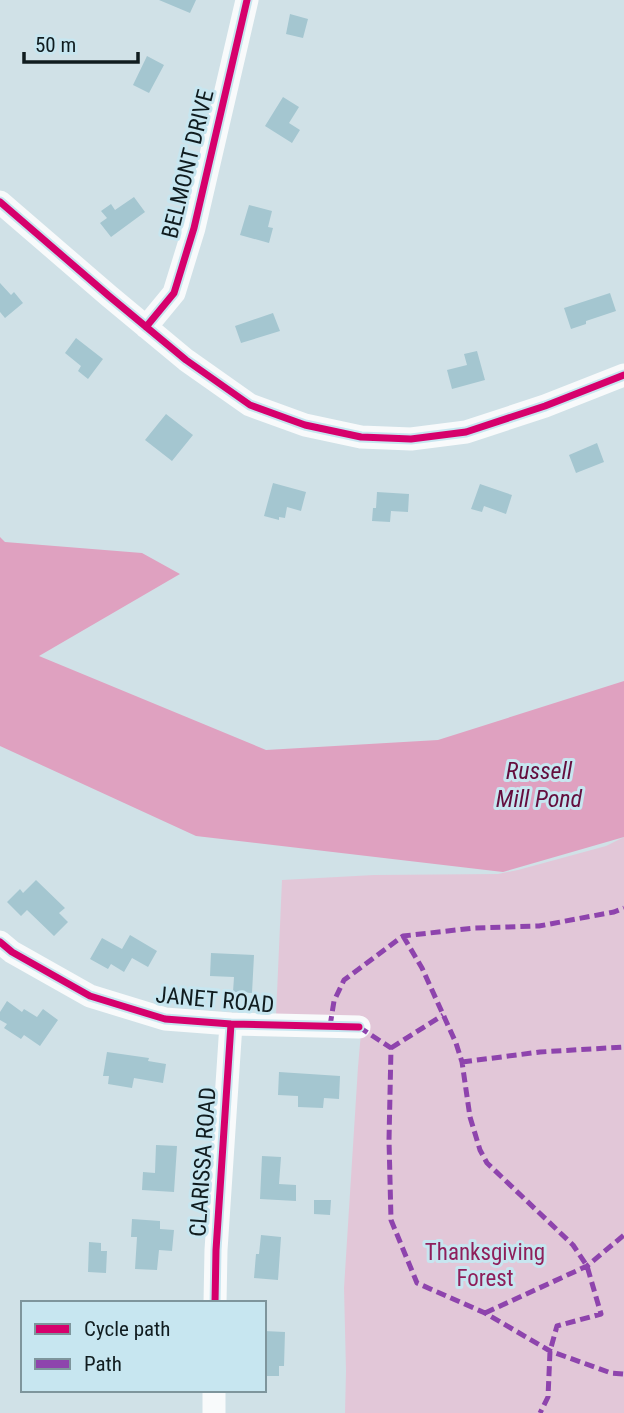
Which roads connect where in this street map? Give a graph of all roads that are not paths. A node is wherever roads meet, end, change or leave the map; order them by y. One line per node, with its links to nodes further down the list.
1 (247, 0): 3 (street, BELMONT DRIVE)
2 (0, 202): 3 (street)
3 (146, 327): 4 (street)
4 (624, 375)
5 (0, 942): 6 (street, JANET ROAD)
6 (231, 1024): 7 (street, JANET ROAD); 8 (street, CLARISSA ROAD)
7 (359, 1027)
8 (215, 1301)
9 (214, 1392): 10 (street)
10 (214, 1413)

